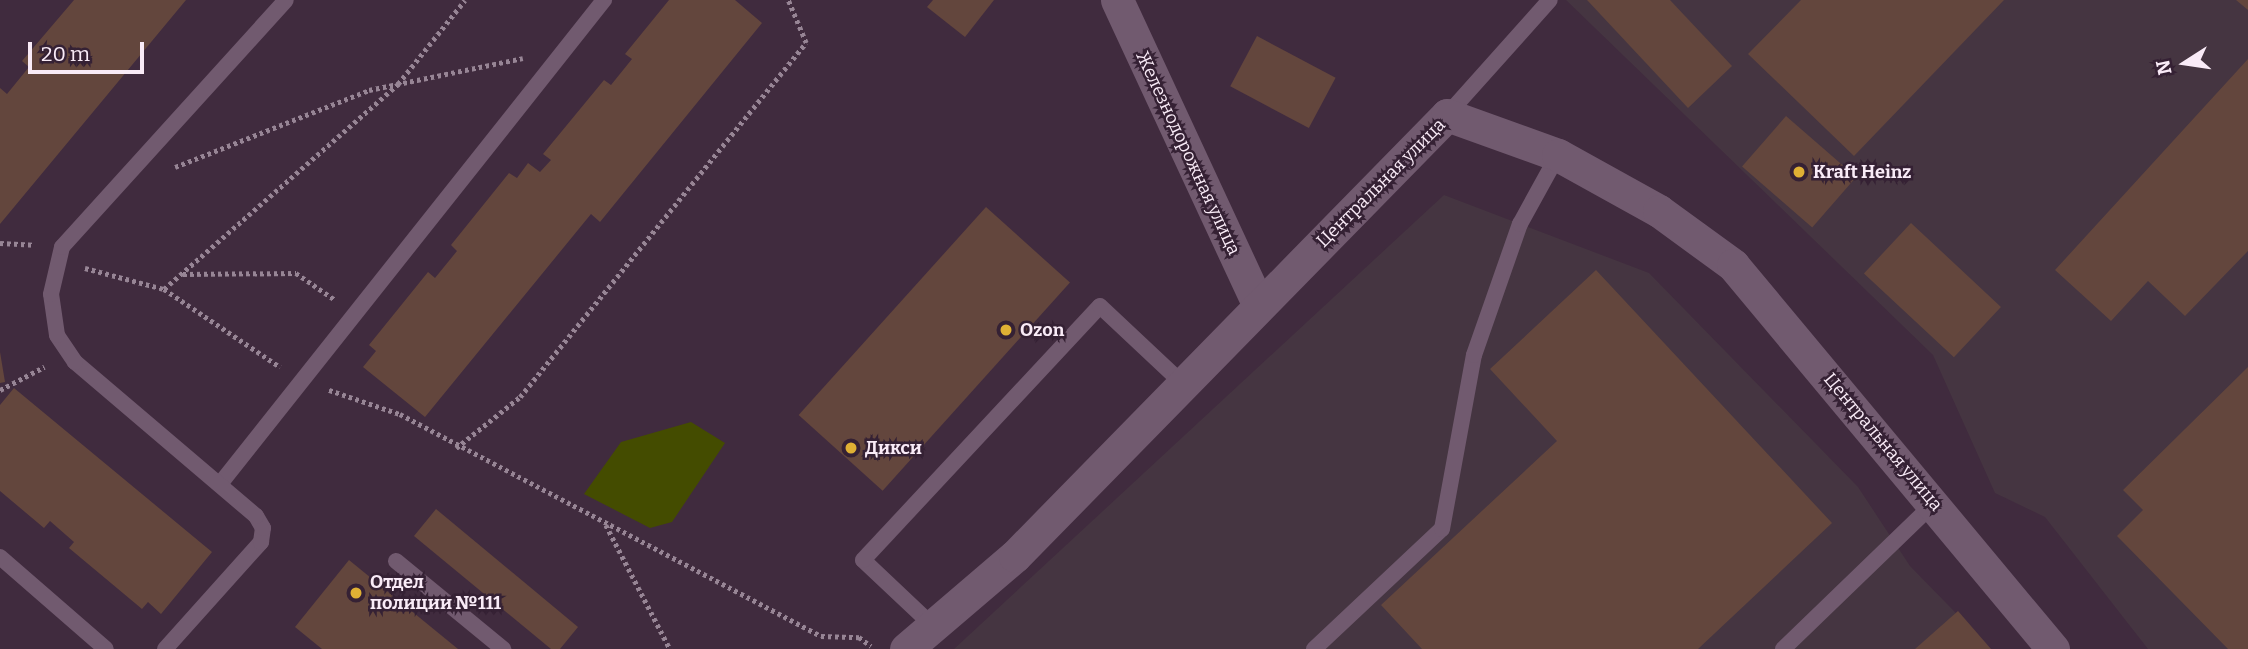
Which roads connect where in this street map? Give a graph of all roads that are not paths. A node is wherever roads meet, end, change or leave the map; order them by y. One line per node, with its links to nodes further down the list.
1 (286, 0): 9 (lane)
2 (604, 0): 9 (lane)
3 (1117, 0): 7 (street, Железнодорожная улица)
4 (1550, 0): 5 (lane)
5 (1447, 115): 6 (street, Центральная улица); 7 (street, Центральная улица)
6 (1558, 155): 10 (street, Центральная улица); 18 (lane)
7 (1259, 306): 8 (street, Центральная улица)
8 (1183, 384): 13 (street, Центральная улица); 13 (lane)
9 (220, 484): 15 (lane)
10 (1934, 502): 19 (lane); 20 (street, Центральная улица)
11 (0, 557): 14 (lane)
12 (396, 561): 16 (lane)
13 (933, 626): 17 (street, Центральная улица)
14 (106, 649)
15 (165, 649)
16 (503, 649)
17 (906, 649)
18 (1314, 649)
19 (1783, 649)
20 (2053, 649)

